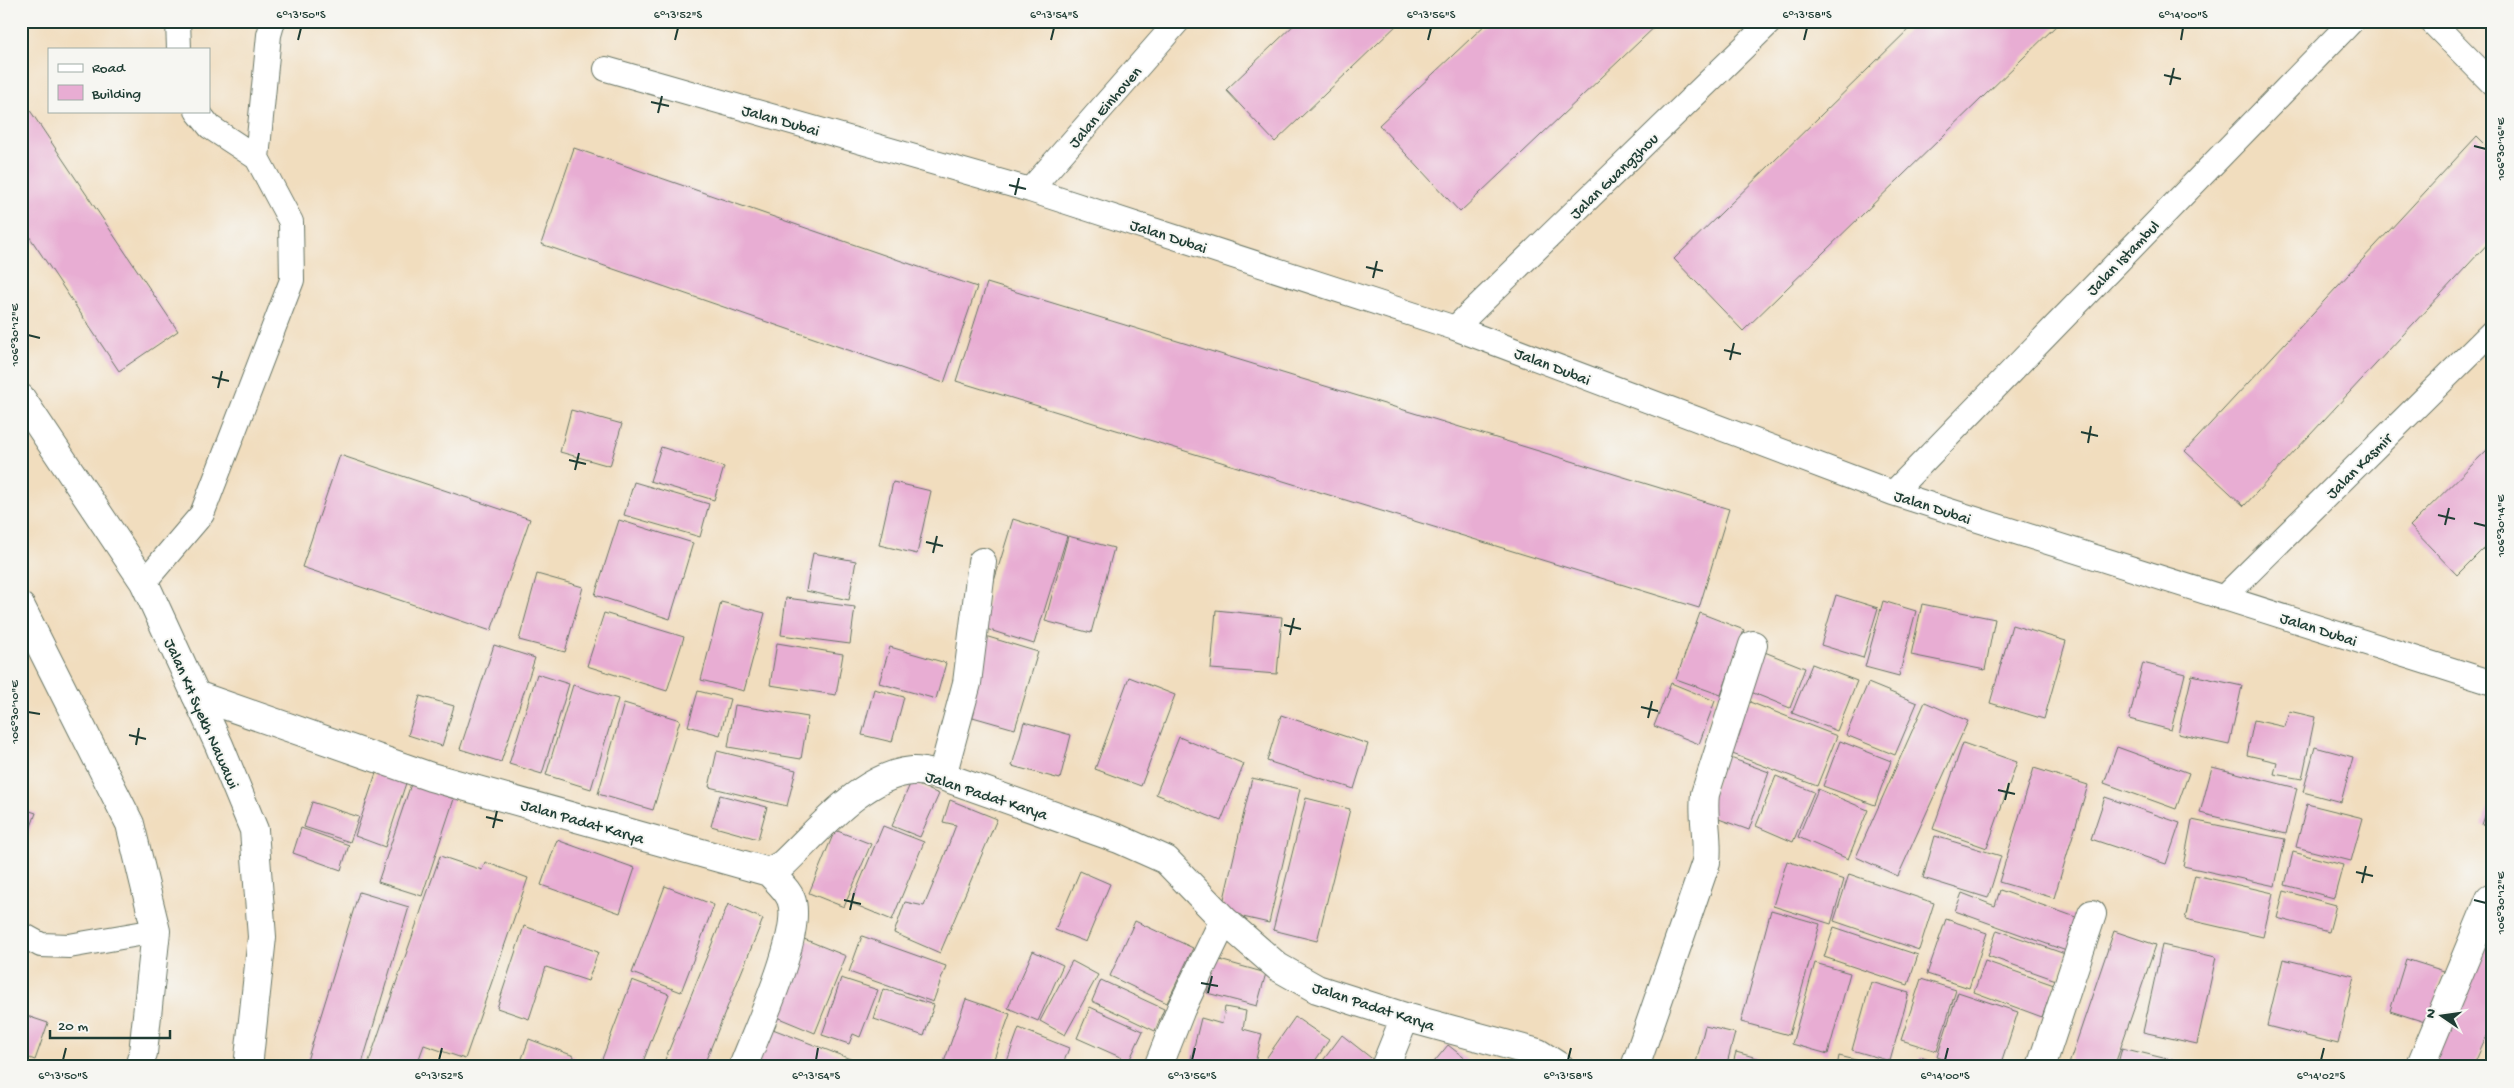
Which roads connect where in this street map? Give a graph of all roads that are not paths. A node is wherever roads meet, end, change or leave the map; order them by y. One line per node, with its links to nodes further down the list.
1 (178, 21): 7 (lane)
2 (273, 21): 11 (lane)
3 (1178, 21): 12 (lane, Jalan Einhoven)
4 (1771, 21): 13 (lane, Jalan Guangzhou)
5 (2352, 21): 16 (lane, Jalan Istambul)
6 (2431, 21): 9 (lane)
7 (179, 48)
8 (606, 69): 12 (lane, Jalan Dubai)
9 (2493, 84)
10 (198, 112): 11 (lane)
11 (257, 158): 18 (lane)
12 (1030, 190): 13 (lane, Jalan Dubai)
13 (1455, 328): 16 (lane, Jalan Dubai)
14 (2493, 331): 19 (lane, Jalan Kasmir)
15 (21, 398): 18 (street, Jalan KH Syekh Nawawi)
16 (1893, 493): 19 (lane, Jalan Dubai)
17 (982, 562): 24 (street)
18 (144, 582): 23 (street, Jalan KH Syekh Nawawi)
19 (2223, 598): 22 (lane, Jalan Dubai)
20 (24, 615): 29 (street)
21 (1753, 645): 38 (street)
22 (2493, 683)
23 (196, 695): 25 (street, Jalan Padat Karya); 33 (street, Jalan KH Syekh Nawawi)
24 (942, 776): 25 (street, Jalan Padat Karya); 28 (street, Jalan Padat Karya)
25 (769, 872): 34 (street)
26 (2490, 899): 40 (street)
27 (2092, 914): 39 (street)
28 (1224, 920): 31 (street, Jalan Padat Karya); 35 (street)
29 (156, 931): 30 (lane); 32 (street)
30 (21, 934)
31 (1405, 1017): 36 (street); 37 (street, Jalan Padat Karya)
32 (139, 1067)
33 (248, 1067)
34 (743, 1067)
35 (1158, 1067)
36 (1385, 1067)
37 (1560, 1067)
38 (1635, 1067)
39 (2041, 1067)
40 (2420, 1067)

